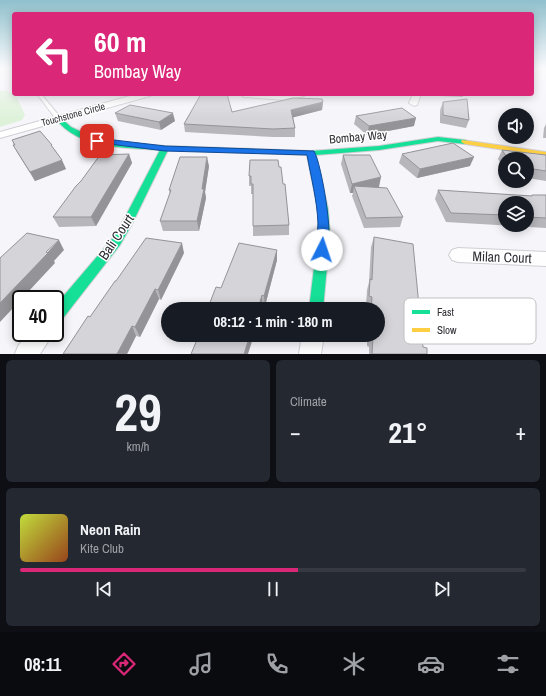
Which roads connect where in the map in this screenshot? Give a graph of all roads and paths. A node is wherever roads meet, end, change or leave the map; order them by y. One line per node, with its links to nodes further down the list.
1 (41, 96): 5 (lane)
2 (140, 96): 5 (street, Touchstone Circle)
3 (269, 96): 4 (street)
4 (288, 96)
5 (58, 118): 6 (street, Touchstone Circle); 7 (street, Bombay Way)
6 (0, 135)
7 (165, 148): 8 (street, Bombay Way); 13 (street, Bali Court)
8 (311, 153): 9 (street, Bombay Way); 12 (street)
9 (546, 154)
10 (458, 255): 11 (street, Milan Court)
11 (546, 259)
12 (317, 302)
13 (64, 306)
14 (35, 342): 16 (street)
15 (311, 342): 17 (street)
16 (26, 354)
17 (310, 354)

